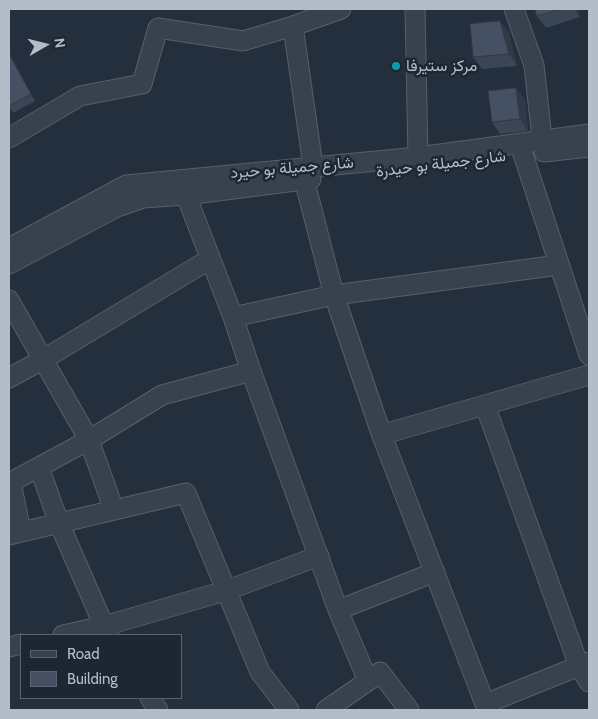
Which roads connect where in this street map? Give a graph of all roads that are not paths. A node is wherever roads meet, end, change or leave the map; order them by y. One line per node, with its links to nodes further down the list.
1 (341, 9): 4 (street)
2 (415, 9): 10 (street)
3 (514, 9): 7 (street)
4 (293, 26): 6 (street); 11 (street)
5 (589, 134): 7 (street, شارع جميلة بو حيرد)
6 (9, 138)
7 (542, 139): 10 (street, شارع جميلة بو حيرد)
8 (589, 148): 9 (street, شارع جميلة بو حيدرة)
9 (523, 154): 11 (street, شارع جميلة بو حيدرة); 16 (street)
10 (418, 157): 11 (street, شارع جميلة بو حيرد)
11 (309, 173): 12 (street, شارع جميلة بو حيدرة); 13 (street, شارع جميلة بو حيرد); 17 (street)
12 (186, 195): 14 (street); 15 (street, شارع جميلة بو حيدرة)
13 (9, 248)
14 (210, 259): 19 (street); 21 (street)
15 (9, 264)
16 (559, 264): 17 (street); 20 (street)
17 (334, 295): 19 (street); 26 (street)
18 (9, 300): 21 (street)
19 (233, 317): 22 (street)
20 (589, 355)
21 (44, 359): 24 (street); 27 (street)
22 (251, 371): 27 (street); 32 (street)
23 (589, 375): 25 (street)
24 (9, 378)
25 (485, 405): 26 (street); 38 (street)
26 (382, 433): 33 (street)
27 (89, 440): 28 (street); 29 (street)
28 (39, 467): 30 (street); 31 (street)
29 (114, 510): 30 (street); 34 (street)
30 (59, 523): 31 (street); 36 (street)
31 (15, 533)
32 (319, 556): 34 (street); 35 (street)
33 (435, 572): 35 (street); 41 (street)
34 (225, 591): 36 (street); 42 (street)
35 (338, 610): 39 (street)
36 (106, 631): 37 (street)
37 (74, 634)
38 (584, 664): 40 (street); 41 (street)
39 (368, 681): 43 (street); 44 (street)
40 (589, 682)
41 (487, 707)
42 (289, 710)
43 (326, 710)
44 (409, 710)

